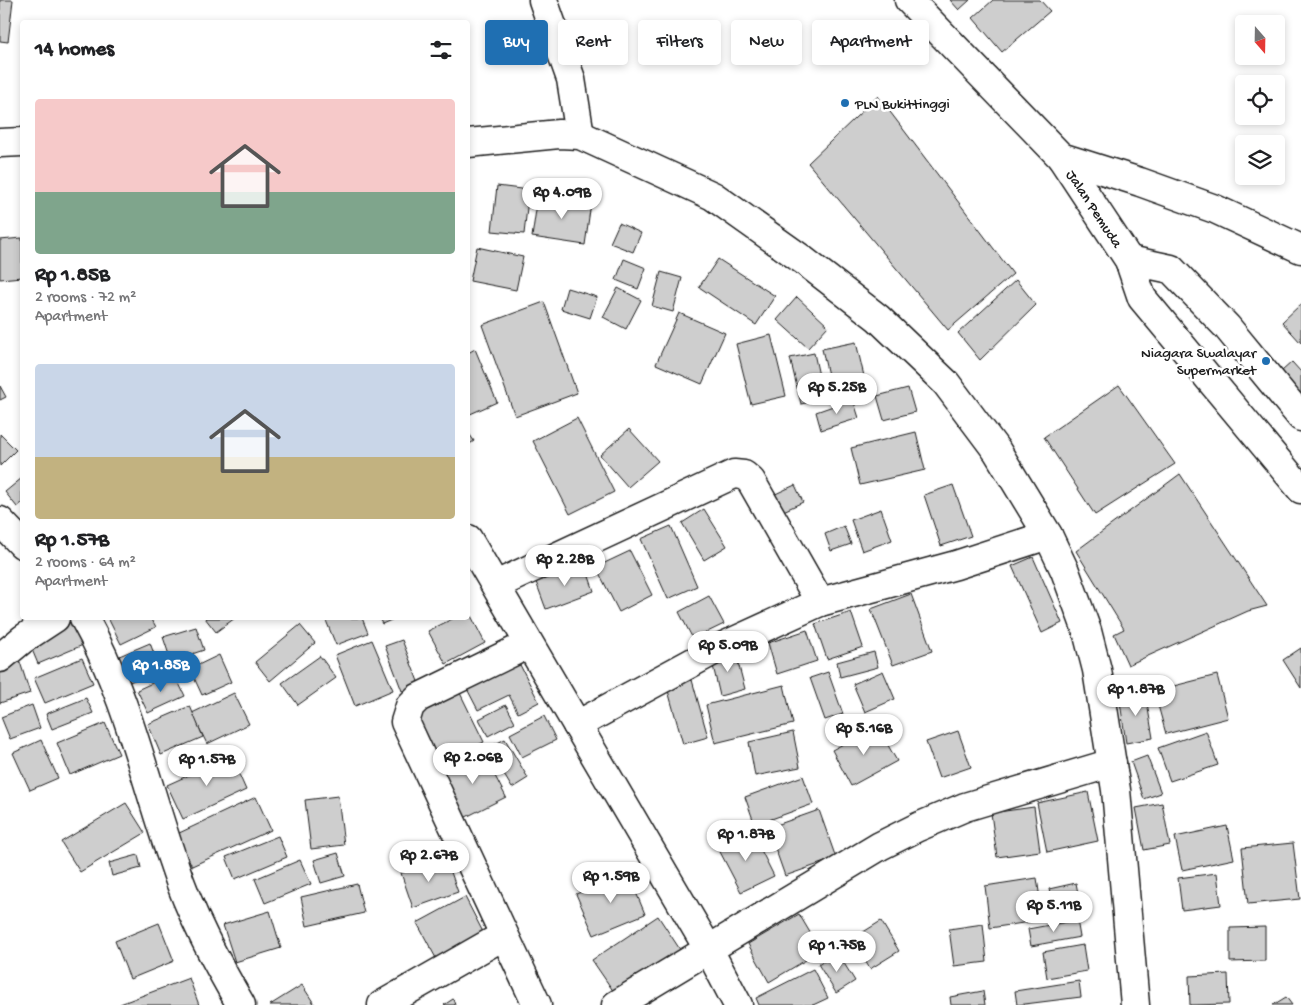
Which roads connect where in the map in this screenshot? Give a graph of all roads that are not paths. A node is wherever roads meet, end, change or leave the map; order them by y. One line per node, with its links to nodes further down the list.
1 (543, 0): 3 (street)
2 (909, 0): 7 (street, Jalan Pemuda)
3 (580, 135): 6 (street); 13 (street)
4 (20, 142): 5 (street)
5 (0, 143)
6 (470, 144)
7 (1061, 157): 8 (street); 9 (street, Jalan Pemuda)
8 (1301, 249)
9 (1129, 260): 10 (street, Jalan Pemuda); 11 (street, Jalan Pemuda)
10 (1301, 417)
11 (1301, 489)
12 (0, 521): 14 (street)
13 (1048, 535): 17 (street); 23 (street)
14 (20, 542)
15 (470, 542): 16 (street)
16 (496, 585): 17 (street); 20 (street)
17 (820, 602): 22 (street)
18 (52, 620): 21 (street)
19 (85, 620): 26 (street)
20 (529, 644): 22 (street); 24 (street)
21 (0, 658)
22 (577, 725): 25 (street)
23 (1112, 764): 25 (street); 31 (street)
24 (503, 936): 27 (street); 28 (street)
25 (709, 950): 29 (street); 30 (street)
26 (241, 1005)
27 (382, 1005)
28 (537, 1005)
29 (616, 1005)
30 (738, 1005)
31 (1135, 1005)

